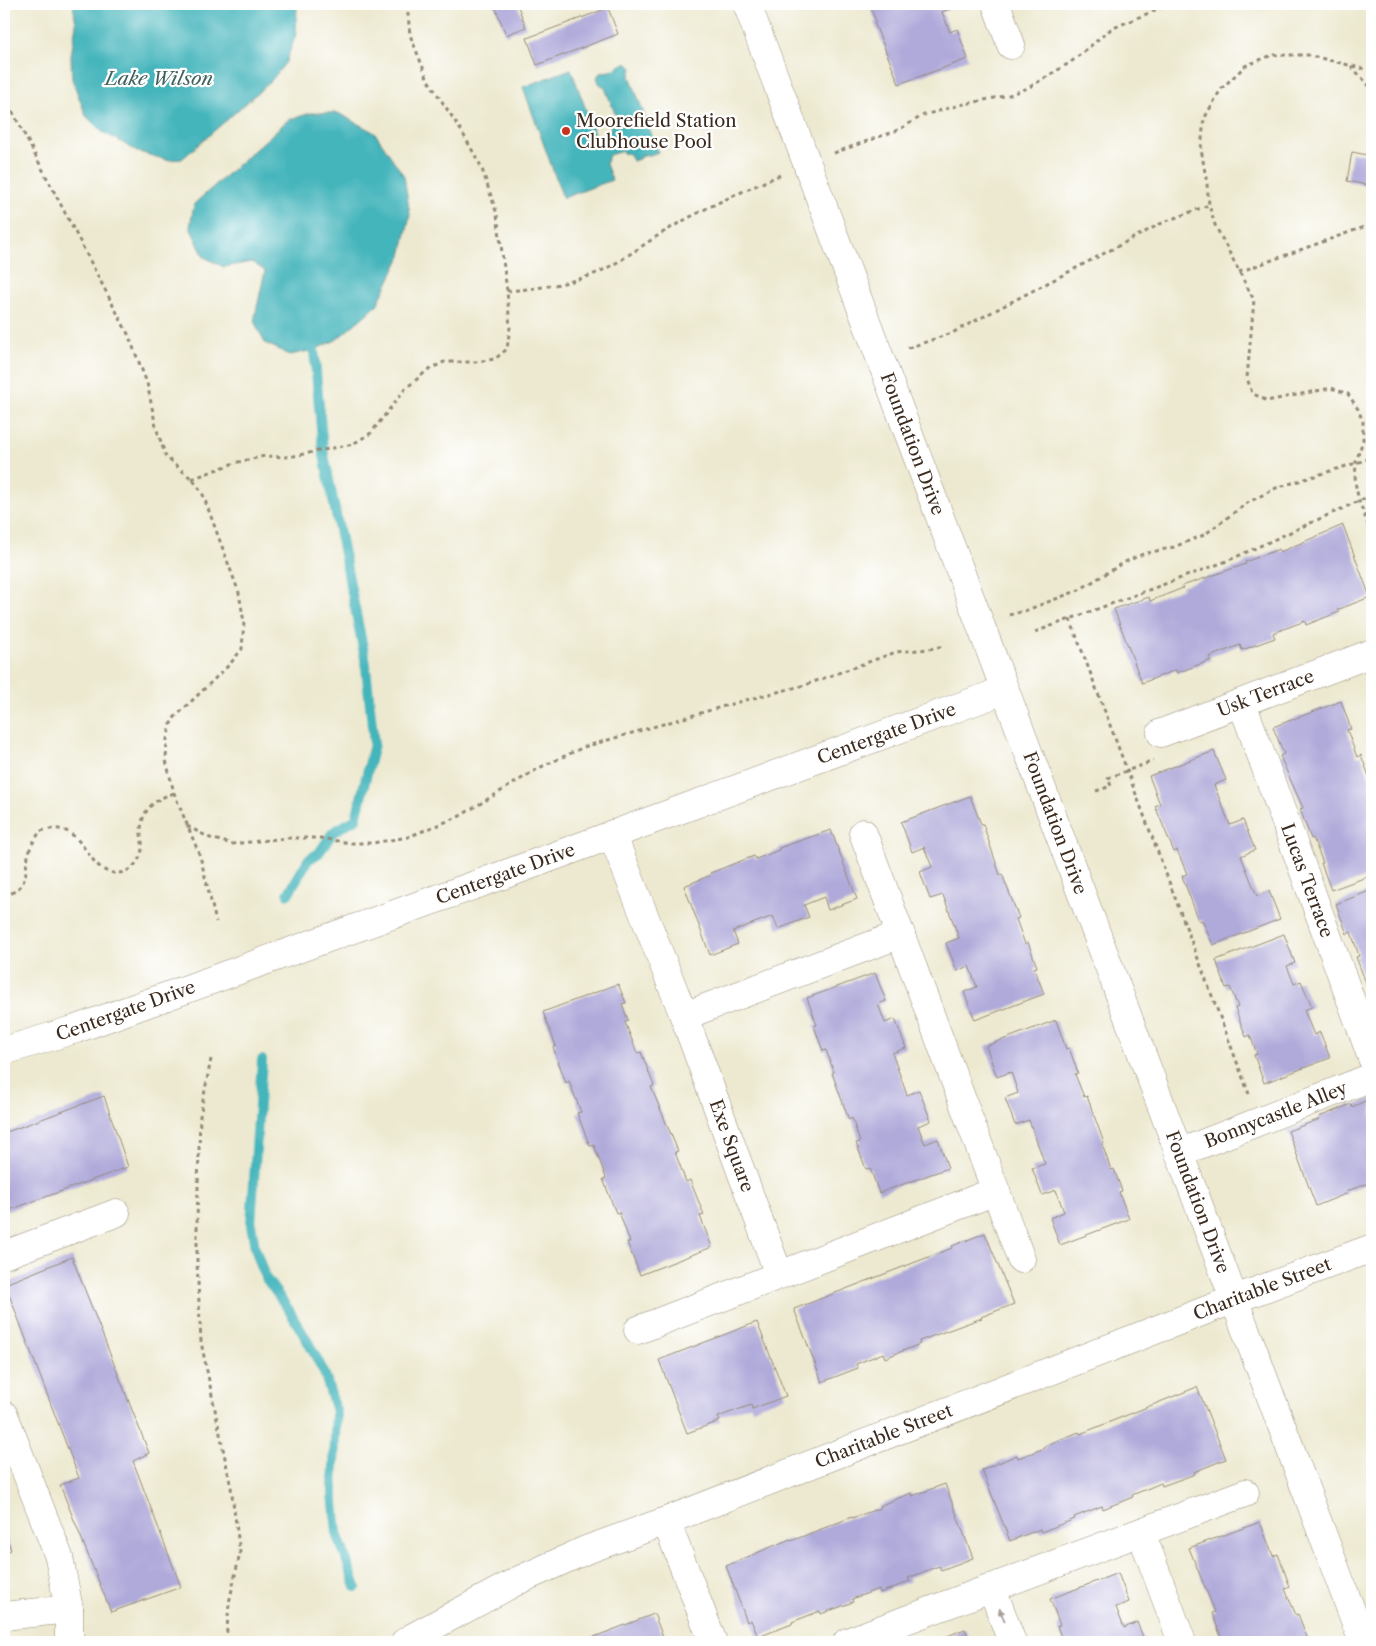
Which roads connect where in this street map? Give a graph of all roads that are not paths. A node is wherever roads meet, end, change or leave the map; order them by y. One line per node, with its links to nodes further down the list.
1 (747, 4): 5 (street, Foundation Drive)
2 (996, 4): 3 (street)
3 (1011, 45)
4 (1370, 660): 6 (street, Usk Terrace)
5 (1006, 690): 8 (street, Centergate Drive); 15 (street, Foundation Drive)
6 (1242, 703): 7 (street, Usk Terrace); 13 (street, Lucas Terrace)
7 (1161, 733)
8 (612, 834): 11 (street, Exe Square); 12 (street, Centergate Drive)
9 (863, 834): 10 (street)
10 (901, 934): 11 (street); 16 (street)
11 (684, 1016): 21 (street, Exe Square)
12 (4, 1052)
13 (1372, 1058)
14 (1372, 1078): 15 (street, Bonnycastle Alley)
15 (1179, 1153): 22 (street, Foundation Drive)
16 (996, 1192): 20 (street); 21 (street)
17 (116, 1213): 19 (street)
18 (1372, 1248): 22 (street, Charitable Street)
19 (4, 1255)
20 (1021, 1259)
21 (780, 1275): 23 (street)
22 (1235, 1299): 26 (street, Charitable Street); 37 (street, Foundation Drive)
23 (638, 1330)
24 (6, 1428): 29 (street)
25 (1245, 1493): 27 (street)
26 (666, 1521): 33 (street, Charitable Street); 34 (street)
27 (1141, 1532): 28 (street); 36 (street)
28 (992, 1588): 31 (street); 35 (street, one-way to 28)
29 (69, 1609): 30 (street); 32 (street)
30 (4, 1616)
31 (858, 1640)
32 (68, 1642)
33 (405, 1642)
34 (713, 1642)
35 (1012, 1642)
36 (1182, 1642)
37 (1363, 1642)

